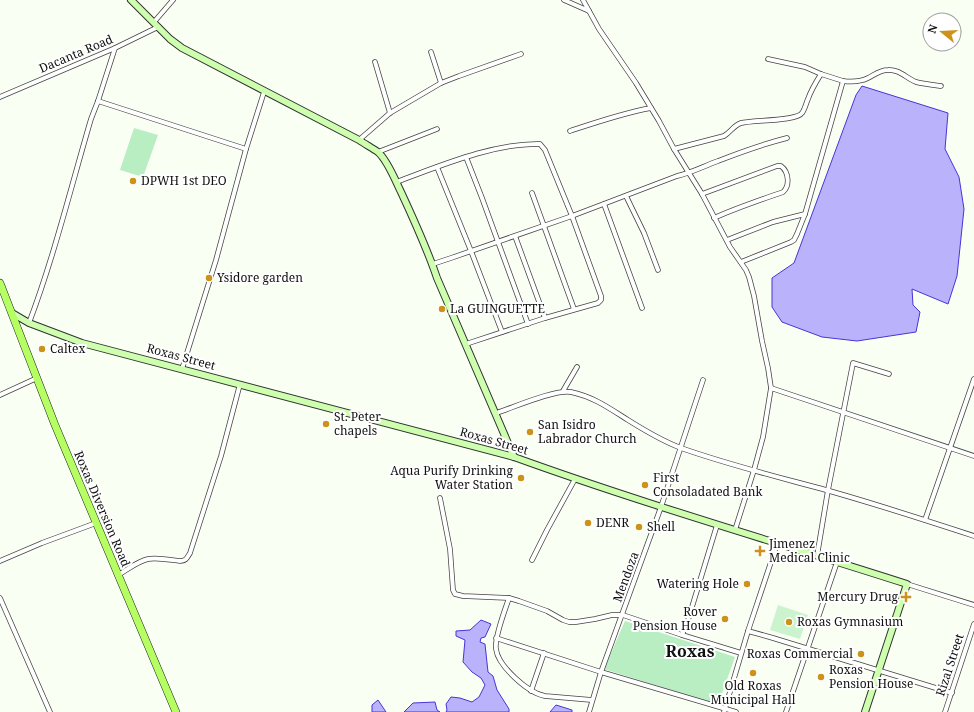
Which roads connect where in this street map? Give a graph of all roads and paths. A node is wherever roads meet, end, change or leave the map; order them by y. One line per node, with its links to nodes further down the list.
1 (131, 0): 6 (main road)
2 (173, 0): 6 (street)
3 (564, 0): 5 (street)
4 (583, 0): 5 (street)
5 (589, 11): 19 (street)
6 (156, 25): 7 (street, Dacanta Road); 16 (main road)
7 (115, 48): 17 (street, Dacanta Road); 18 (street)
8 (431, 52): 14 (street)
9 (521, 54): 14 (street)
10 (768, 58): 12 (street)
11 (375, 62): 20 (street)
12 (821, 74): 13 (street); 26 (street)
13 (843, 81): 15 (street); 36 (street)
14 (441, 83): 20 (street)
15 (941, 86)
16 (264, 92): 24 (main road); 25 (street)
17 (0, 97)
18 (98, 101): 25 (street); 52 (street)
19 (651, 108): 22 (street); 26 (street)
20 (390, 114): 24 (street)
21 (437, 129): 27 (street)
22 (570, 131)
23 (787, 138): 30 (street)
24 (359, 140): 27 (main road)
25 (246, 149): 57 (street)
26 (674, 149): 30 (street)
27 (378, 152): 31 (main road)
28 (466, 157): 29 (street); 37 (street); 42 (street)
29 (437, 167): 31 (street); 43 (street)
30 (690, 173): 33 (street); 34 (street)
31 (396, 182): 45 (main road)
32 (532, 193): 39 (street)
33 (702, 194): 38 (street); 38 (street)
34 (626, 196): 35 (street); 46 (street)
35 (604, 204): 37 (street); 48 (street)
36 (805, 214): 41 (street); 44 (street)
37 (572, 216): 39 (street); 49 (street)
38 (714, 218): 41 (street)
39 (544, 226): 40 (street); 49 (street)
40 (515, 236): 42 (street); 51 (street)
41 (727, 240): 44 (street)
42 (498, 241): 43 (street); 53 (street)
43 (471, 251): 45 (street); 54 (street)
44 (741, 262): 63 (street)
45 (433, 264): 55 (main road)
46 (658, 270)
47 (0, 283): 50 (main road, Roxas Diversion Road)
48 (642, 308)
49 (574, 309): 51 (street)
50 (12, 313): 52 (main road, Roxas Street); 59 (main road, Roxas Diversion Road)
51 (545, 318): 53 (street)
52 (29, 323): 57 (main road, Roxas Street)
53 (528, 324): 54 (street)
54 (502, 332): 55 (street)
55 (466, 344): 66 (main road)
56 (577, 367): 64 (street)
57 (182, 369): 62 (main road, Roxas Street)
58 (889, 374): 67 (street)
59 (37, 378): 65 (street); 78 (main road, Roxas Diversion Road)
60 (974, 379): 69 (street)
61 (703, 380): 68 (street, Mendoza)
62 (240, 384): 71 (main road, Roxas Street); 87 (street)
63 (771, 388): 67 (street); 72 (street)
64 (563, 392): 66 (street); 68 (street)
65 (0, 395)
66 (496, 413): 71 (main road)
67 (844, 413): 69 (street); 74 (street)
68 (680, 447): 72 (street); 76 (street, Mendoza)
69 (950, 448): 70 (street); 77 (street)
70 (974, 456)
71 (514, 457): 73 (main road, Roxas Street)
72 (754, 470): 74 (street); 80 (street)
73 (575, 479): 76 (main road, Roxas Street); 84 (street)
74 (828, 490): 77 (street); 83 (street)
75 (440, 498): 90 (street)
76 (661, 507): 79 (main road, Roxas Street); 92 (street, Mendoza)
77 (925, 520): 81 (street)
78 (96, 523): 85 (street); 87 (main road, Roxas Diversion Road)
79 (717, 525): 80 (main road, Roxas Street); 95 (street)
80 (735, 530): 82 (main road, Roxas Street)
81 (974, 536)
82 (777, 544): 83 (main road, Roxas Street); 94 (street)
83 (817, 556): 86 (main road, Roxas Street)
84 (532, 560)
85 (0, 561)
86 (837, 562): 88 (main road, Roxas Street); 97 (street)
87 (118, 576): 107 (main road, Roxas Diversion Road)
88 (908, 584): 91 (street); 100 (main road)
89 (0, 598): 106 (street)
90 (509, 598): 92 (street); 96 (street)
91 (974, 605)
92 (623, 615): 95 (street); 101 (street, Mendoza)
93 (974, 624): 103 (street, Rizal Street)
94 (748, 631): 97 (street); 99 (street)
95 (682, 635): 99 (street)
96 (496, 638): 98 (street); 102 (street)
97 (807, 648): 100 (street); 110 (street)
98 (544, 653): 101 (street); 102 (street)
99 (741, 653): 105 (street)
100 (878, 671): 103 (street); 111 (main road)
101 (601, 672): 104 (street, Mendoza); 105 (street)
102 (531, 691): 104 (street)
103 (952, 694): 112 (street, Rizal Street)
104 (592, 700): 108 (street, Mendoza)
105 (724, 710): 109 (street)
106 (50, 712)
107 (176, 712)
108 (589, 712)
109 (736, 712)
110 (786, 712)
111 (865, 712)
112 (945, 712)

